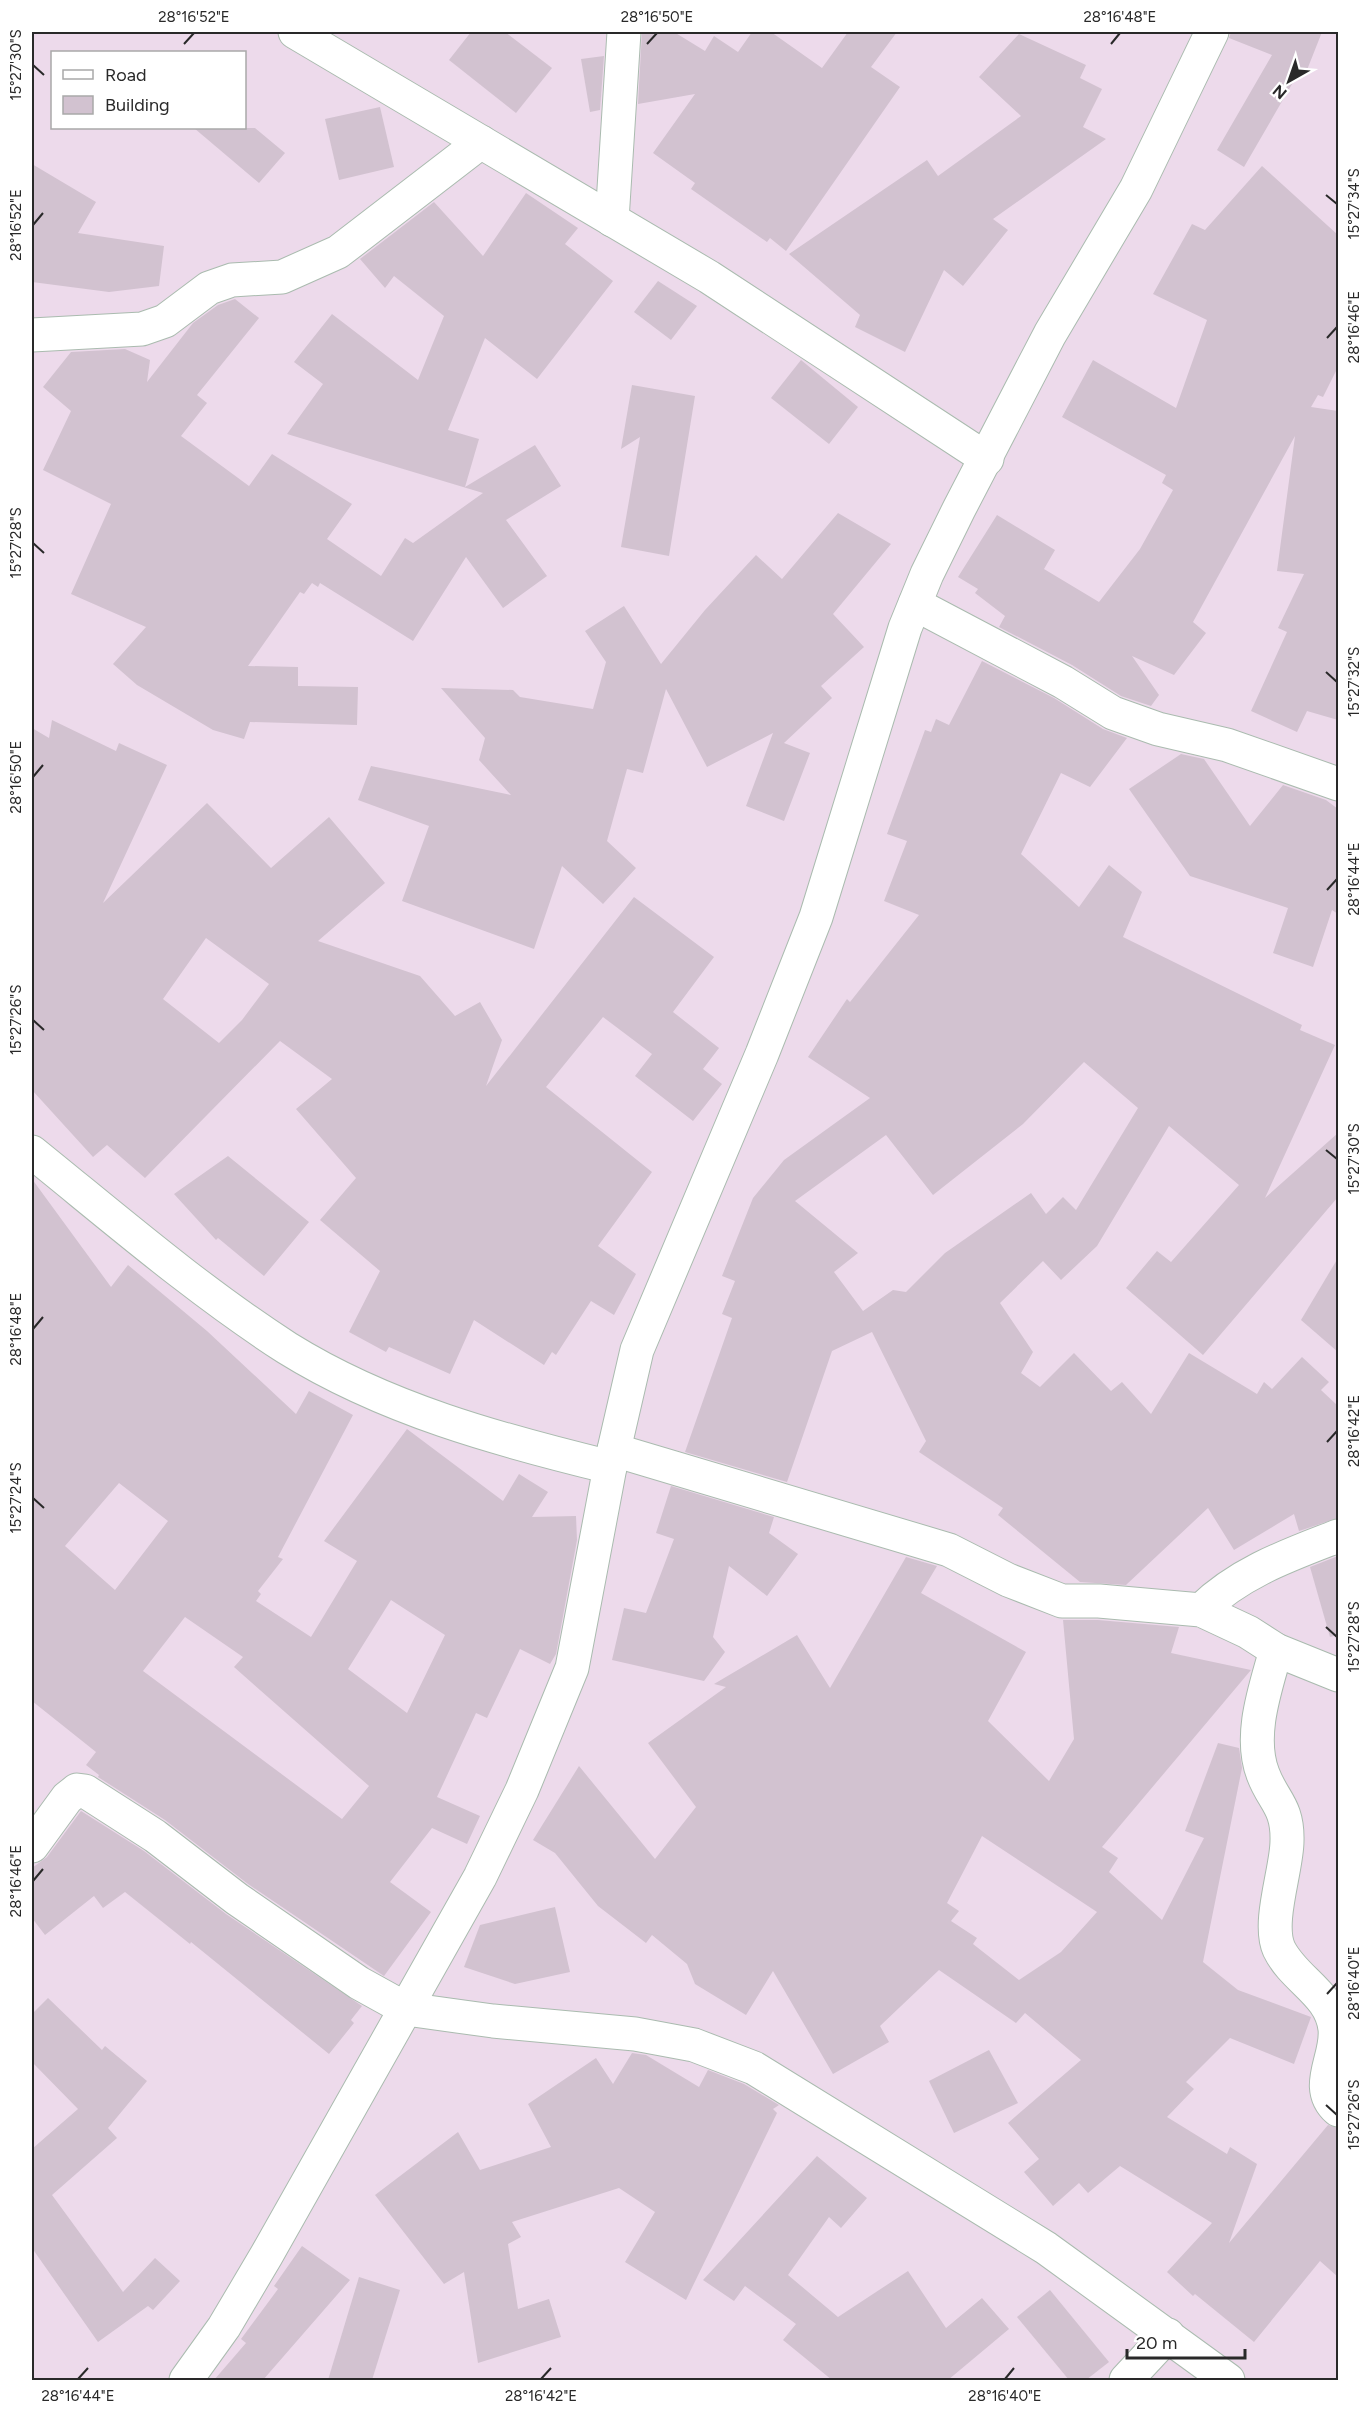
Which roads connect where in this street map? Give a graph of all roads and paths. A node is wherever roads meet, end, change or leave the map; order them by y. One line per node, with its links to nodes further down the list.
1 (295, 32): 4 (street)
2 (624, 32): 5 (street)
3 (1212, 32): 7 (street)
4 (481, 142): 5 (street); 6 (street)
5 (612, 220): 7 (street)
6 (32, 335)
7 (987, 459): 8 (street)
8 (915, 604): 9 (street); 11 (street)
9 (1338, 784)
10 (32, 1152): 11 (street)
11 (612, 1459): 13 (street); 17 (street)
12 (1338, 1536): 13 (street)
13 (1201, 1610): 14 (street)
14 (1276, 1650): 15 (street); 18 (street)
15 (1338, 1674)
16 (32, 1846): 17 (street)
17 (406, 2009): 19 (street); 20 (street)
18 (1338, 2110)
19 (1168, 2335): 21 (street); 22 (street)
20 (186, 2380)
21 (1126, 2380)
22 (1228, 2380)

